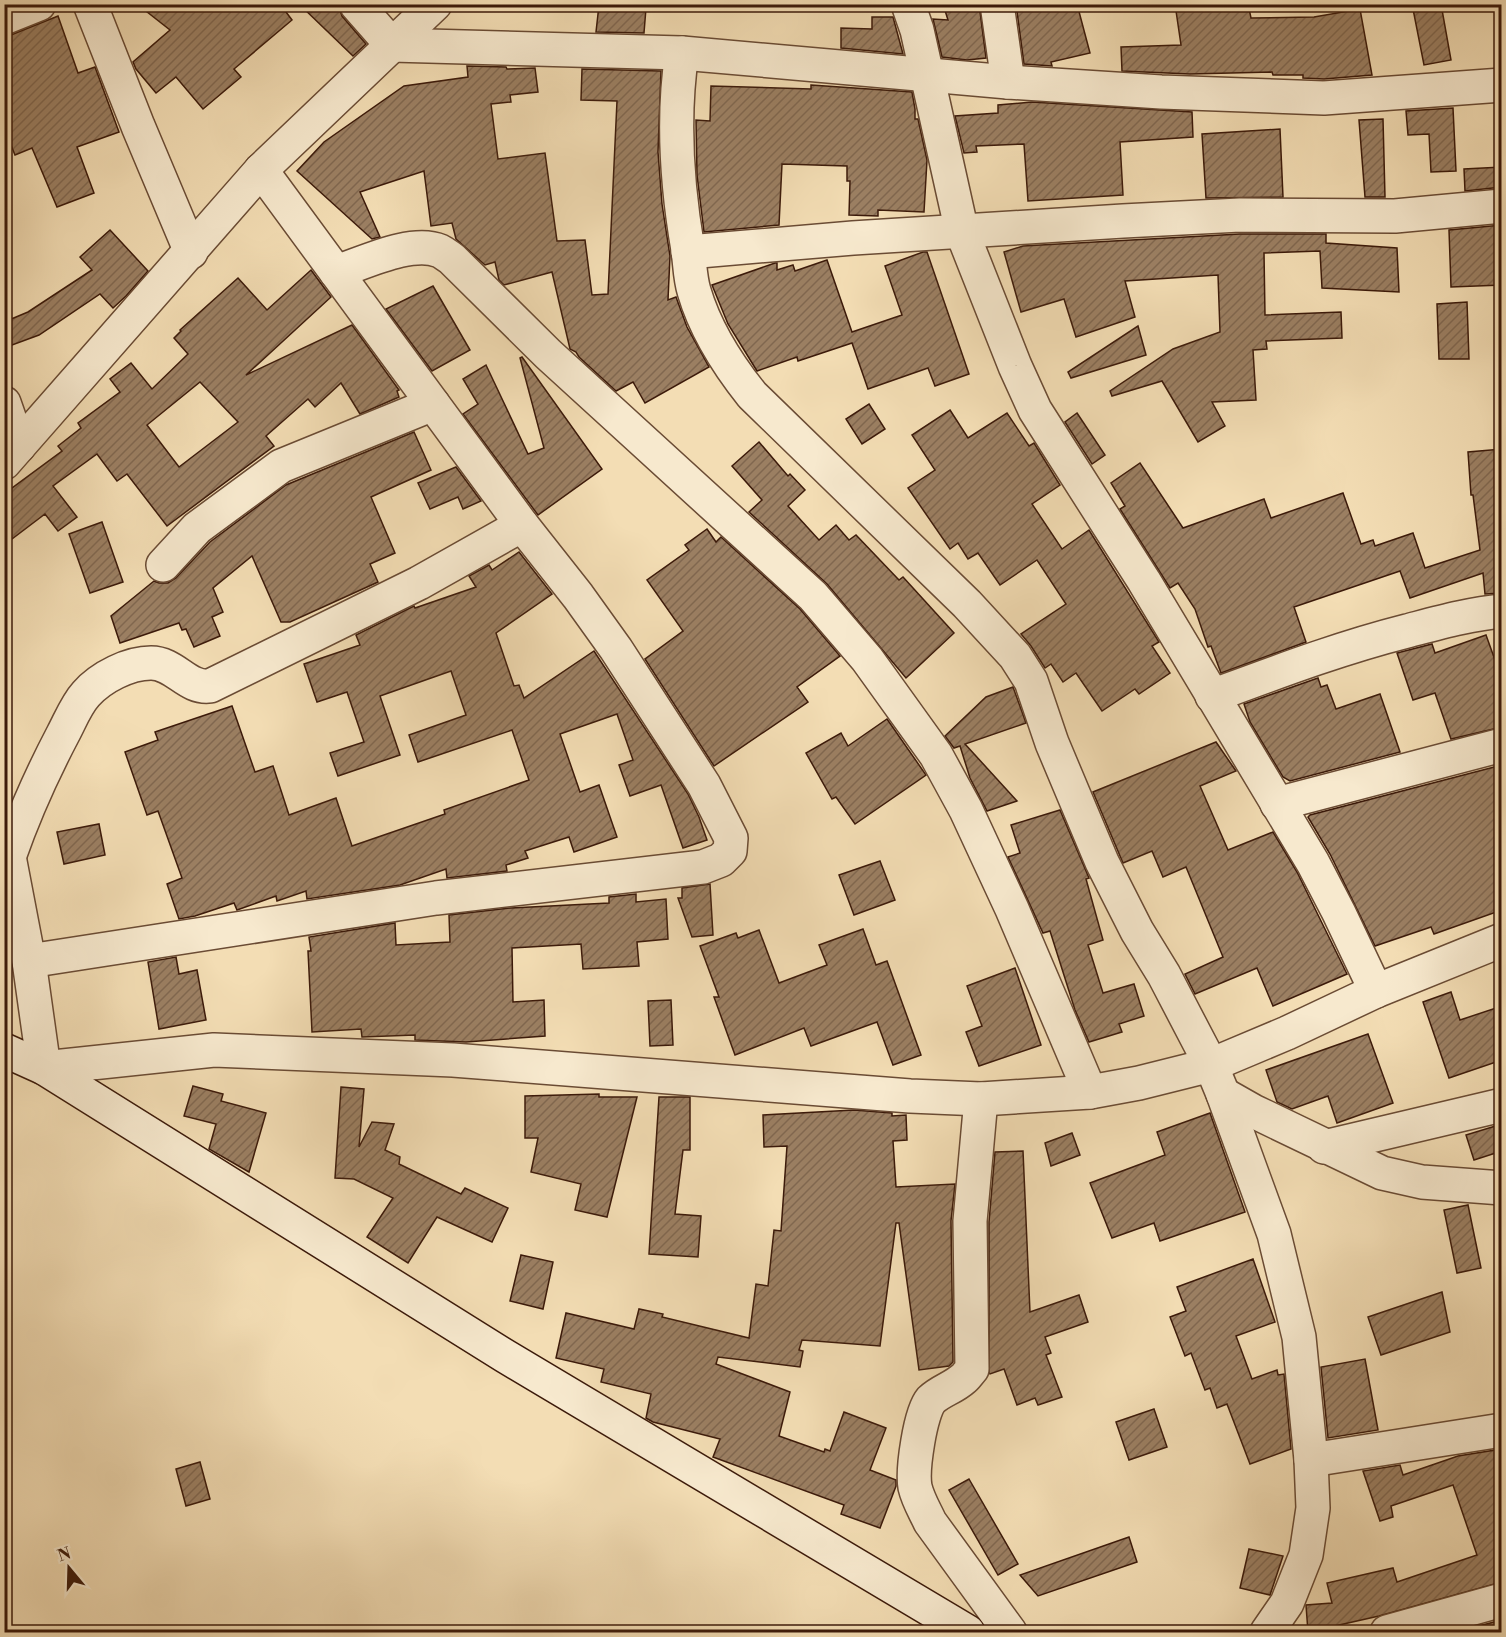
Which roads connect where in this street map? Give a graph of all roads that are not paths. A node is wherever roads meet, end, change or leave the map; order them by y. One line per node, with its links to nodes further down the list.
1 (39, 4): 7 (street)
2 (90, 4): 16 (street)
3 (356, 4): 8 (street)
4 (435, 4): 8 (street)
5 (908, 4): 10 (street)
6 (997, 4): 11 (street)
7 (4, 18)
8 (392, 45): 9 (street); 13 (street)
9 (682, 53): 10 (street); 17 (street)
10 (927, 74): 11 (street); 15 (street)
11 (1008, 82): 12 (street)
12 (1502, 85)
13 (261, 170): 16 (street); 18 (street)
14 (1502, 206): 15 (street)
15 (962, 232): 17 (street); 25 (street)
16 (191, 252): 21 (street)
17 (688, 252): 34 (street)
18 (336, 272): 20 (street); 35 (street)
19 (4, 403): 21 (street)
20 (433, 404): 22 (street); 23 (street)
21 (12, 454)
22 (522, 525): 28 (street); 30 (street)
23 (163, 565)
24 (1500, 613): 25 (street)
25 (1212, 696): 27 (street)
26 (1502, 745): 27 (street)
27 (1277, 804): 31 (street)
28 (7, 843): 30 (street)
29 (1502, 940): 31 (street)
30 (29, 962): 33 (street)
31 (1376, 991): 34 (street)
32 (4, 1050): 33 (street)
33 (44, 1068): 36 (street); 43 (street)
34 (1217, 1080): 35 (street); 38 (street); 41 (street)
35 (1090, 1092): 36 (street)
36 (981, 1099): 44 (street)
37 (1502, 1105): 38 (street)
38 (1324, 1147): 39 (street)
39 (1502, 1188)
40 (1502, 1430): 41 (street)
41 (1311, 1460): 45 (street)
42 (1502, 1600): 46 (street)
43 (968, 1632)
44 (1010, 1632)
45 (1267, 1632)
46 (1388, 1632)

